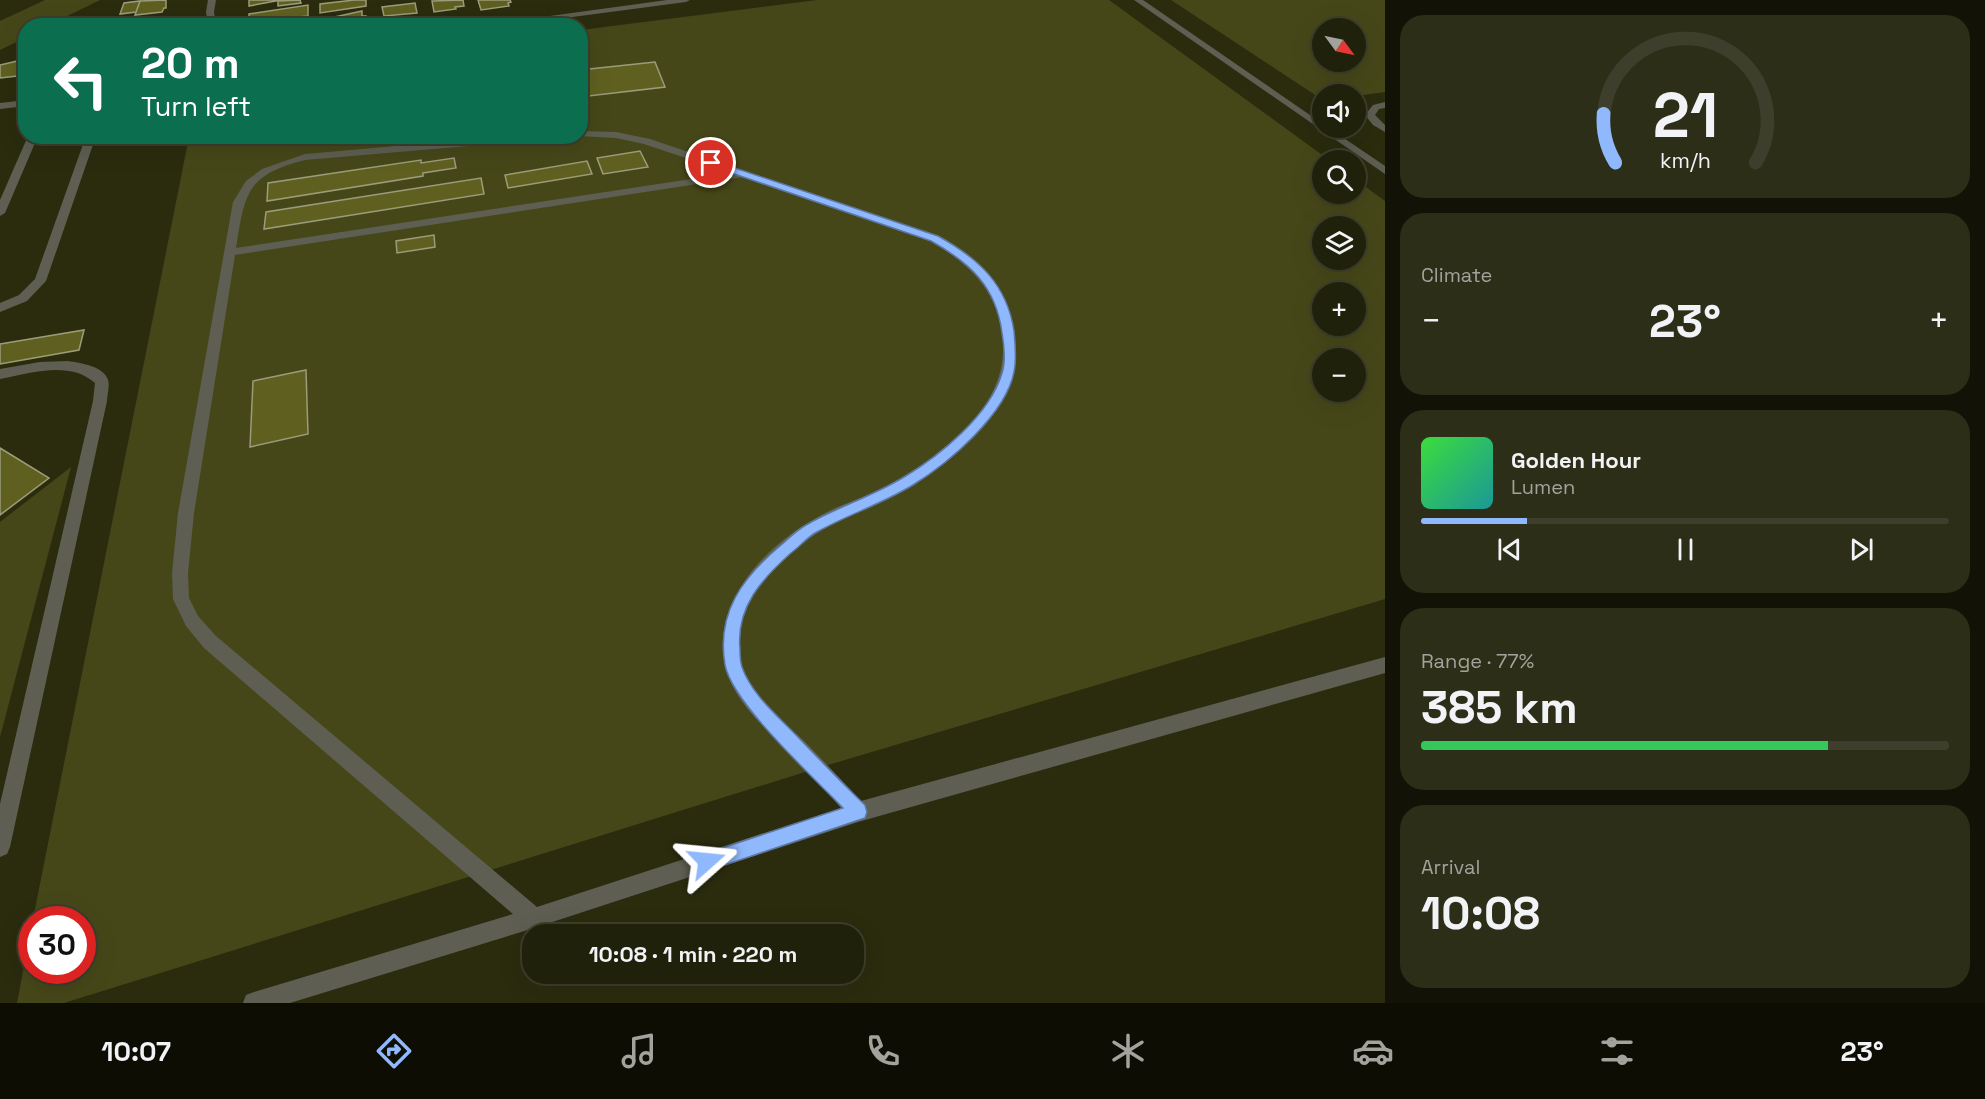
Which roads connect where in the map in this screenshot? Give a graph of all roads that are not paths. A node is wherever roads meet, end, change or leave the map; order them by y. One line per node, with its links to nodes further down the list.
1 (212, 0): 4 (street)
2 (686, 0): 5 (street)
3 (1138, 0): 14 (street)
4 (211, 18)
5 (544, 18)
6 (18, 104): 8 (street)
7 (1385, 105): 9 (street)
8 (0, 106)
9 (1385, 129)
10 (588, 134): 15 (street)
11 (30, 144): 16 (street)
12 (88, 144): 18 (street)
13 (452, 144): 17 (street)
14 (1385, 171)
15 (742, 175): 17 (street); 21 (street)
16 (0, 213)
17 (231, 252): 23 (street)
18 (0, 308)
19 (0, 374): 22 (street)
20 (1385, 665): 21 (street)
21 (858, 812): 23 (street)
22 (0, 847)
23 (534, 918): 24 (street)
24 (254, 1003)

